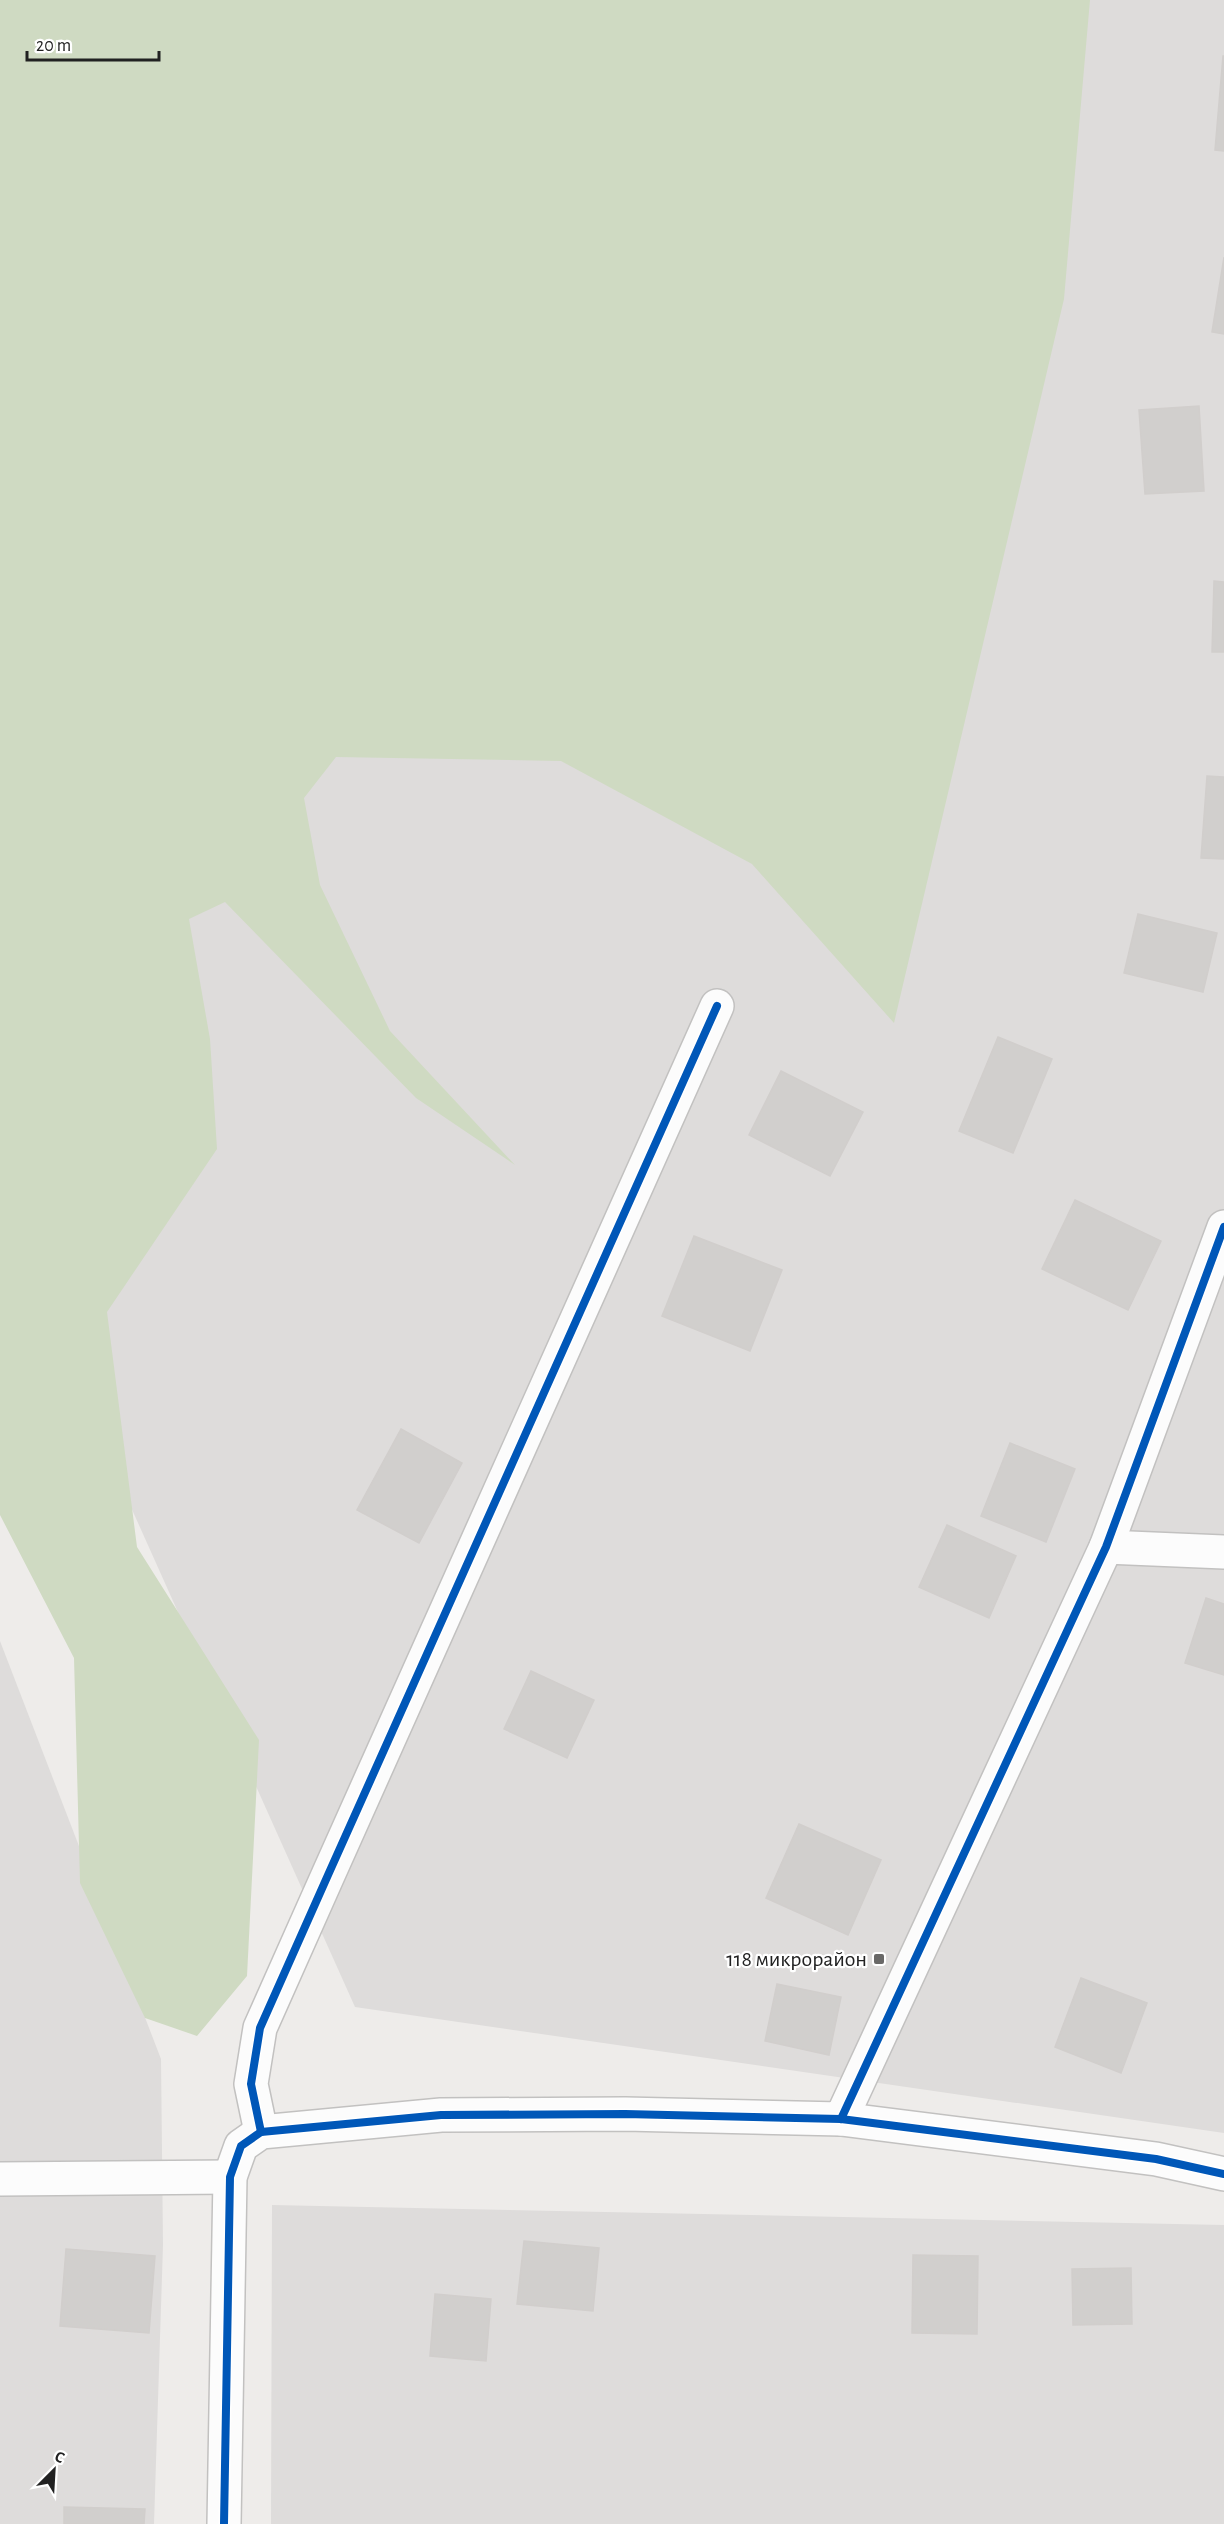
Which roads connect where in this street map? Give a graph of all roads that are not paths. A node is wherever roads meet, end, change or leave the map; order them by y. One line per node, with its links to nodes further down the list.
1 (717, 1006): 6 (street)
2 (1224, 1227): 3 (street)
3 (1106, 1547): 4 (street); 5 (street)
4 (1224, 1552)
5 (841, 2119): 6 (street); 7 (street)
6 (261, 2132): 8 (street)
7 (1224, 2174)
8 (230, 2177): 9 (street); 10 (street)
9 (0, 2179)
10 (224, 2524)

